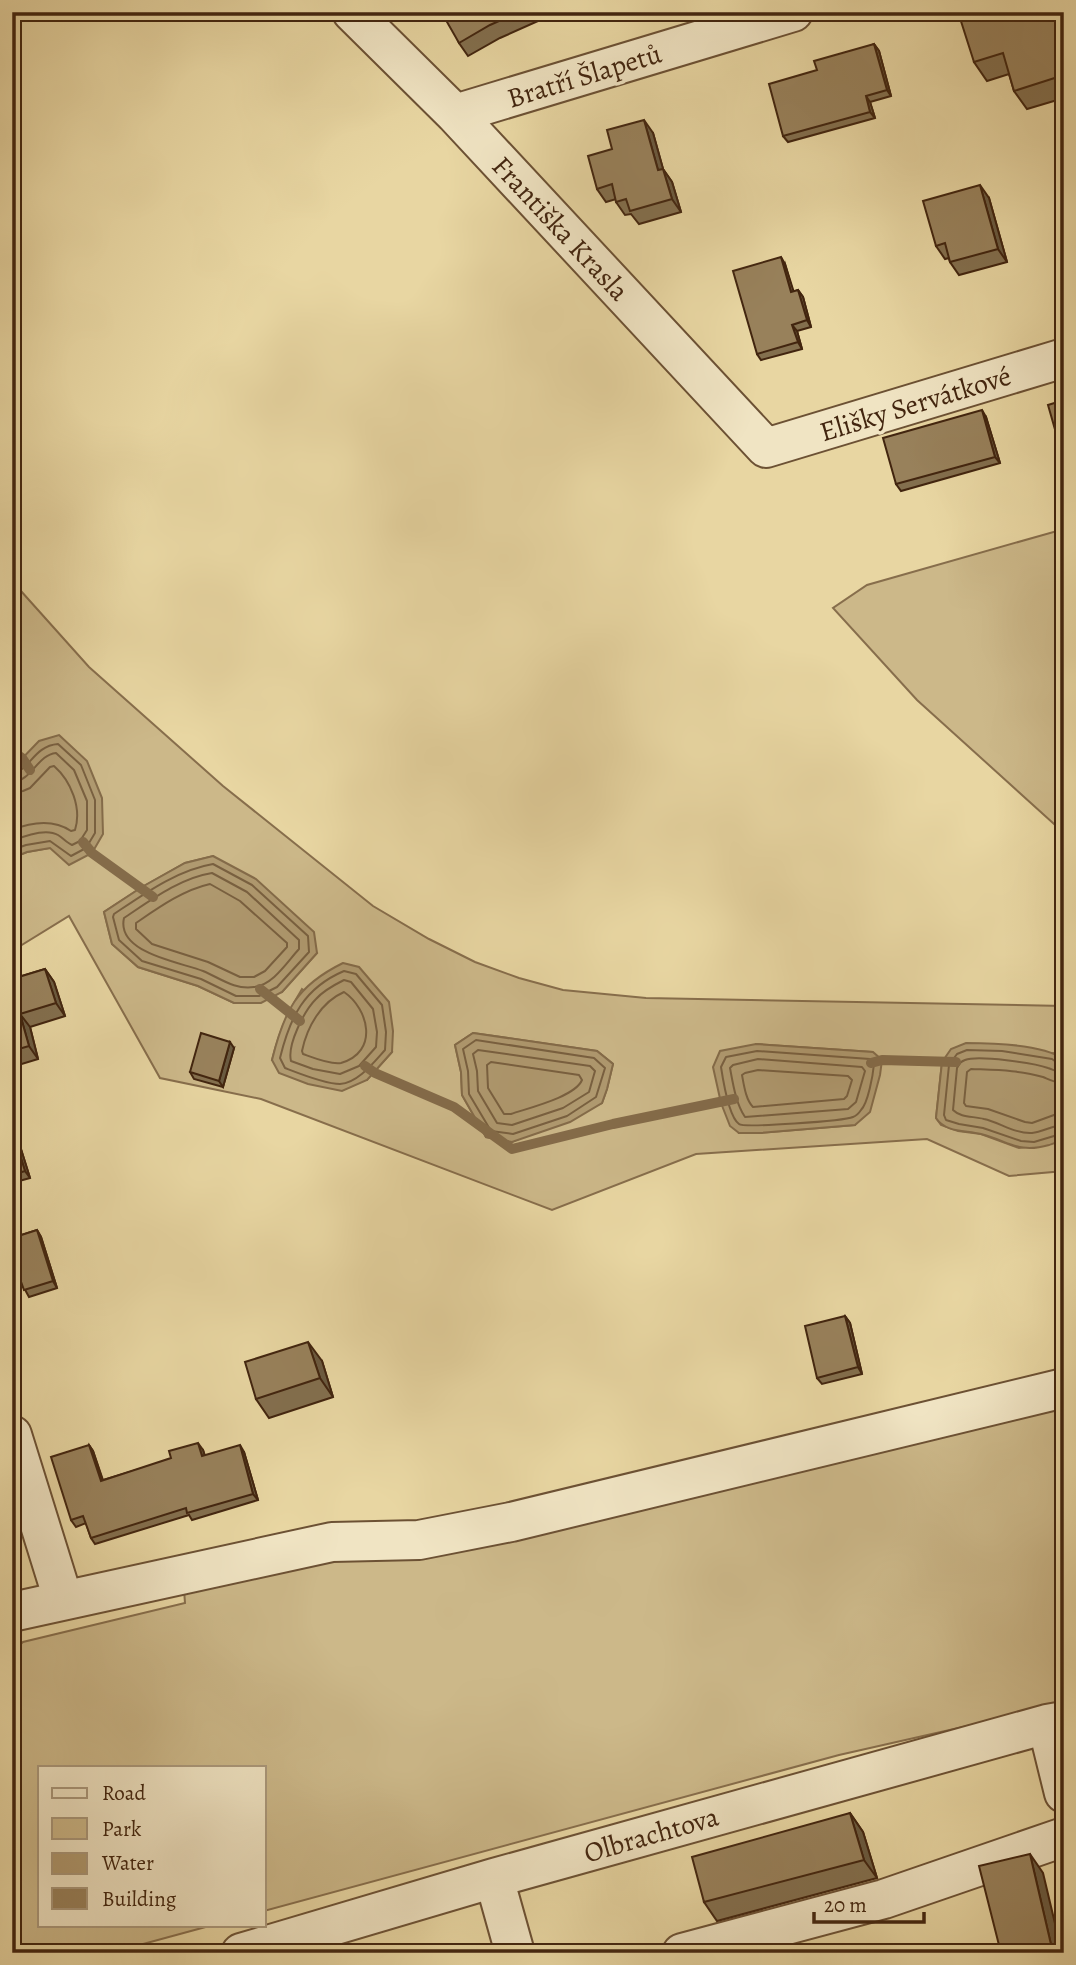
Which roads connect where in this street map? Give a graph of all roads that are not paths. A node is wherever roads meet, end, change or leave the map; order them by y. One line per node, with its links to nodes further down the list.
1 (352, 12): 3 (street, Františka Krasla)
2 (793, 12): 3 (street, Bratří Šlapetů)
3 (455, 114): 5 (street, Františka Krasla)
4 (1064, 358): 5 (street, Elišky Servátkové)
5 (766, 448)
6 (1064, 1388): 8 (street)
7 (12, 1435): 8 (street)
8 (63, 1599): 9 (street)
9 (12, 1612)
10 (1056, 1723): 11 (street); 13 (street, Olbrachtova)
11 (1064, 1793)
12 (1064, 1837): 16 (street)
13 (494, 1878): 14 (street, Olbrachtova); 15 (street)
14 (241, 1953)
15 (515, 1953)
16 (682, 1953)

